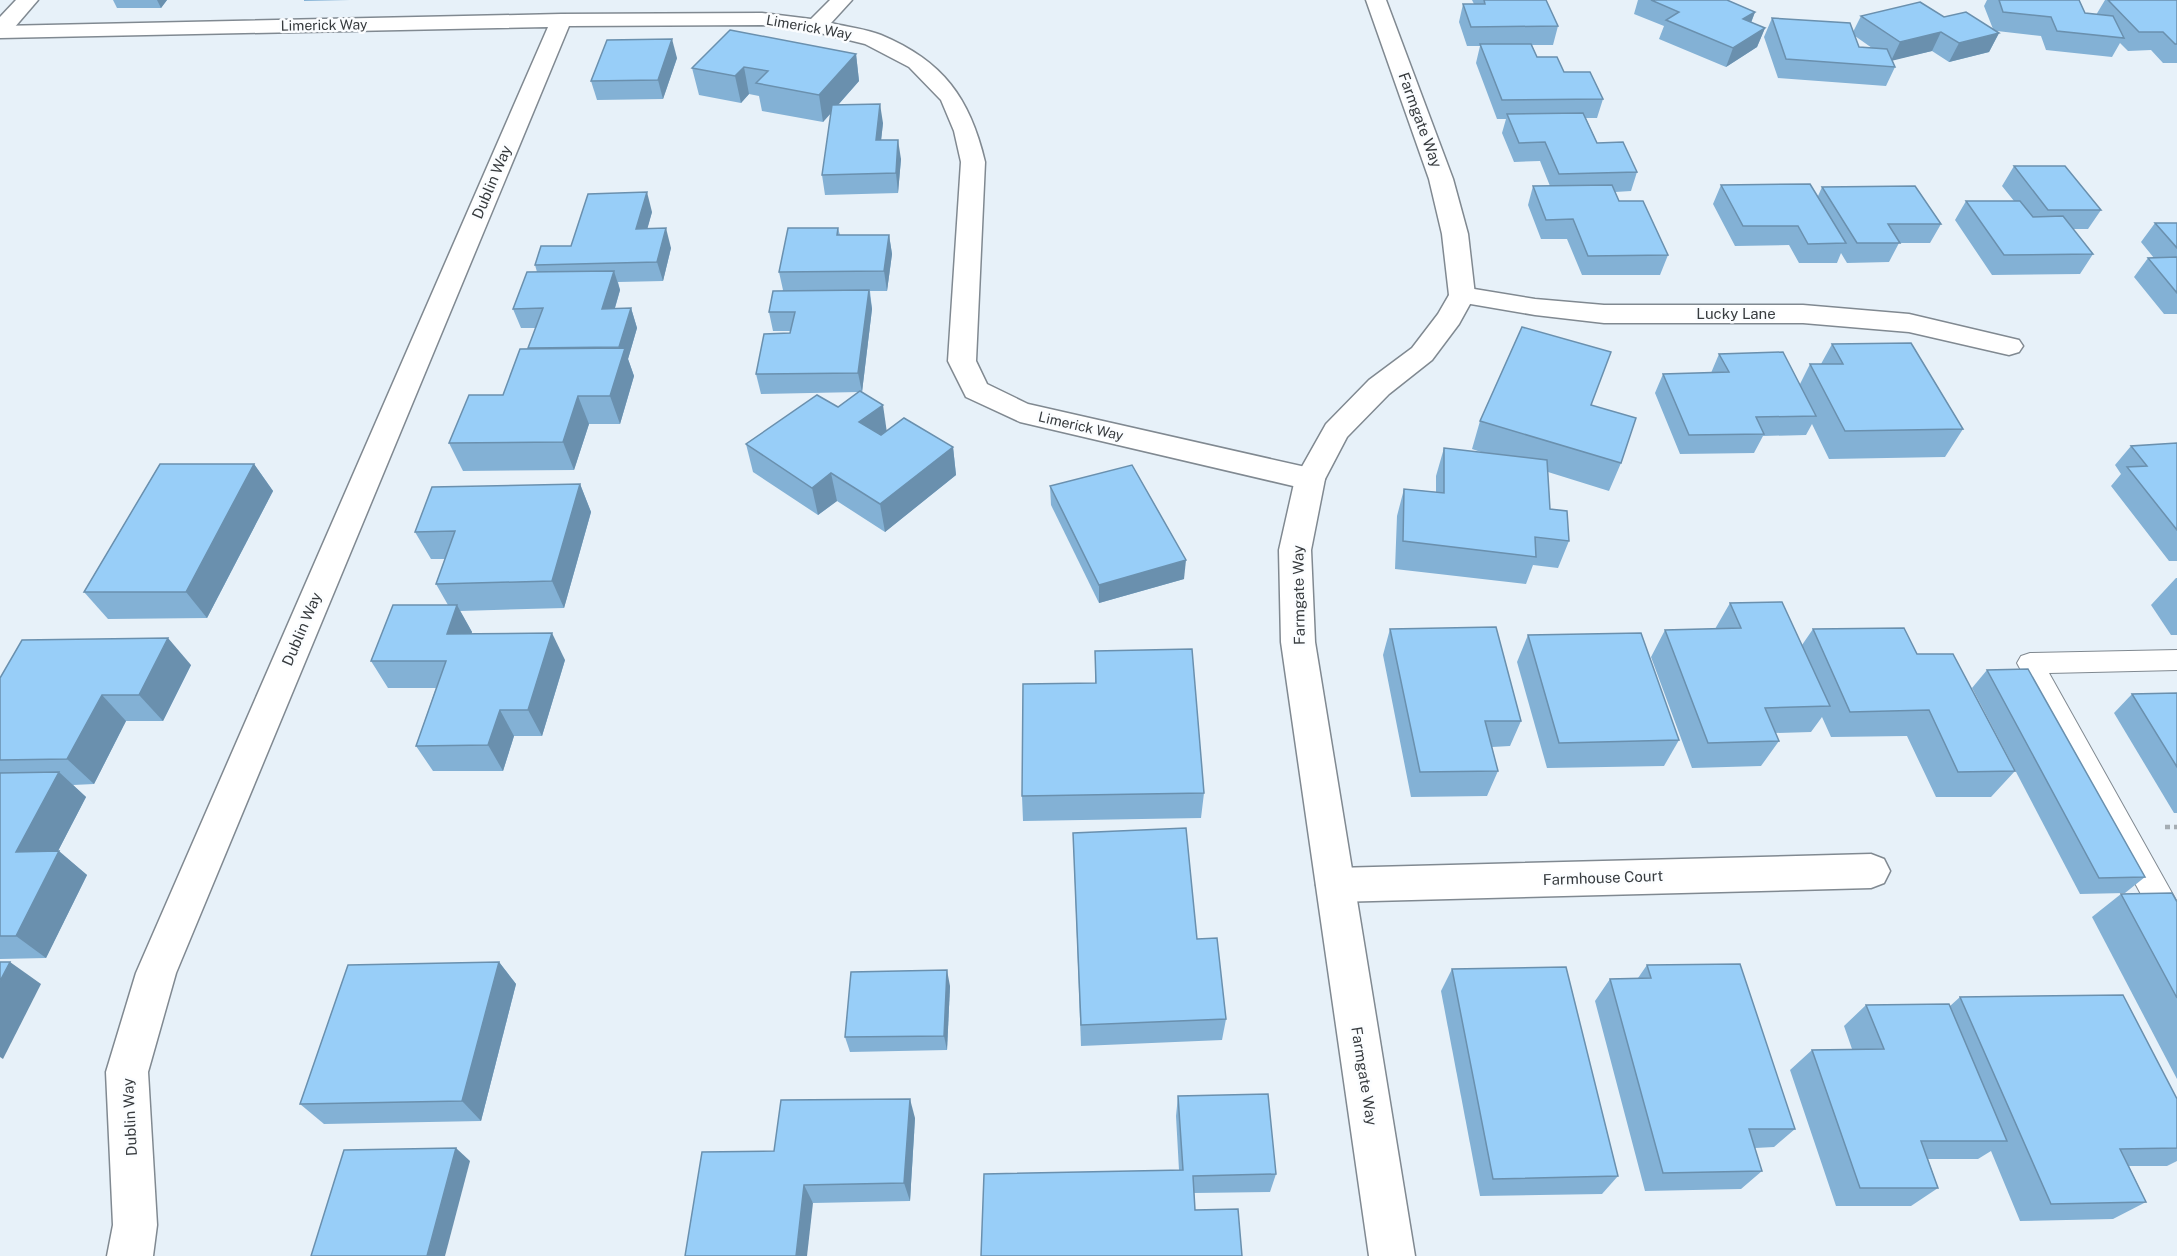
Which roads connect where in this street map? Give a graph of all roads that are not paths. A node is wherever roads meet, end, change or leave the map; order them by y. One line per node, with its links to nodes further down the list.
1 (28, 0): 8 (street)
2 (482, 0): 6 (street)
3 (842, 0): 7 (street)
4 (1376, 0): 9 (street, Farmgate Way)
5 (561, 20): 6 (street, Limerick Way); 7 (street, Limerick Way); 16 (street, Dublin Way)
6 (471, 22): 8 (street, Limerick Way)
7 (816, 26): 11 (street, Limerick Way)
8 (0, 31)
9 (1462, 295): 10 (street, Lucky Lane); 11 (street, Farmgate Way)
10 (2009, 346)
11 (1310, 479): 14 (street, Farmgate Way)
12 (2177, 660): 15 (lane)
13 (1871, 871): 14 (street, Farmhouse Court)
14 (1335, 885): 17 (street, Farmgate Way)
15 (2177, 932)
16 (129, 1256)
17 (1392, 1256)

